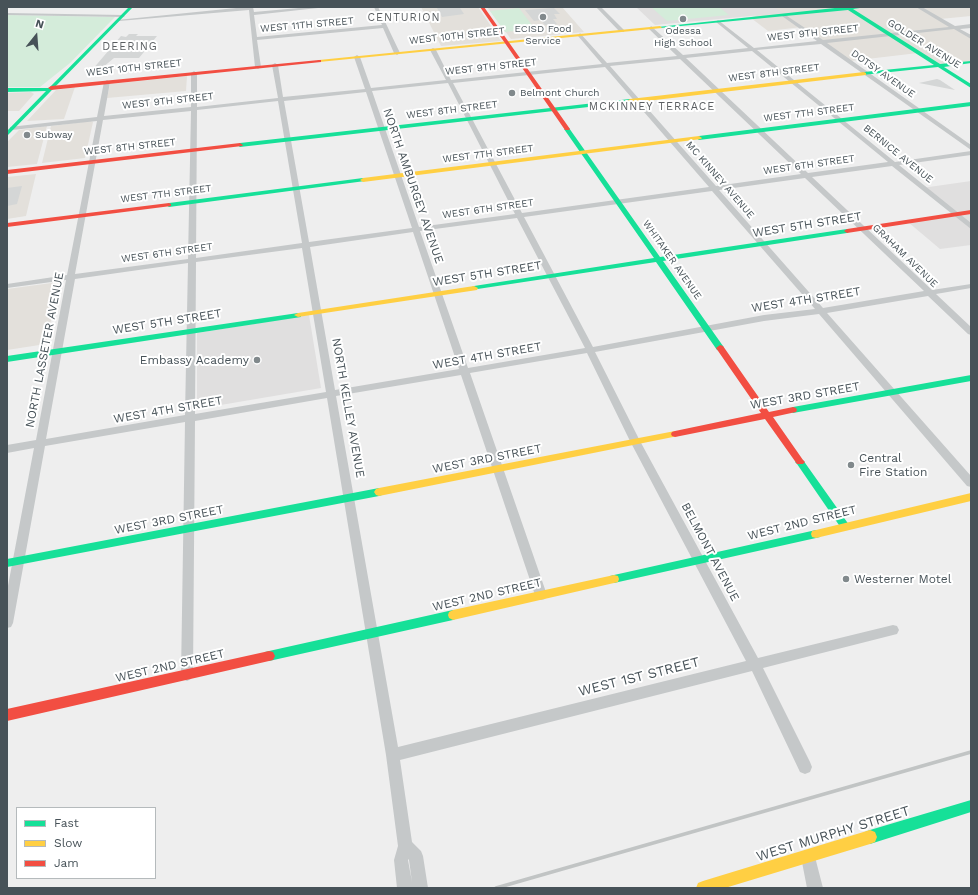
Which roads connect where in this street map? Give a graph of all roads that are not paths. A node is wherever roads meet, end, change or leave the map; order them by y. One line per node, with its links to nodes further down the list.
1 (131, 7): 12 (street)
2 (326, 7): 9 (street)
3 (376, 7): 14 (street)
4 (482, 7): 23 (street, WHITAKER AVENUE)
5 (598, 7): 18 (street)
6 (865, 7): 8 (street, WEST 10TH STREET)
7 (918, 7): 17 (street)
8 (847, 8): 11 (street, WEST 10TH STREET); 19 (street, GOLDER AVENUE)
9 (251, 10): 12 (street); 22 (street)
10 (7, 14): 12 (street)
11 (784, 15): 13 (street, WEST 10TH STREET); 24 (street, DOTSY AVENUE)
12 (121, 18): 42 (street)
13 (718, 21): 16 (street, WEST 10TH STREET); 25 (street, BERNICE AVENUE)
14 (384, 26): 22 (street, WEST 11TH STREET); 27 (street)
15 (971, 26): 17 (street, WEST 9TH STREET)
16 (650, 28): 18 (street, WEST 10TH STREET); 29 (street, GRAHAM AVENUE)
17 (954, 28): 19 (street, WEST 9TH STREET); 21 (street)
18 (622, 31): 20 (street, WEST 10TH STREET)
19 (889, 34): 24 (street, WEST 9TH STREET); 33 (street, GOLDER AVENUE)
20 (580, 35): 23 (street, WEST 10TH STREET); 32 (street, MC KINNEY AVENUE)
21 (971, 37)
22 (255, 39): 34 (street)
23 (507, 42): 26 (street, WEST 10TH STREET); 35 (street, WHITAKER AVENUE)
24 (822, 42): 25 (street, WEST 9TH STREET); 37 (street, DOTSY AVENUE)
25 (752, 49): 29 (street, WEST 9TH STREET); 40 (street, BERNICE AVENUE)
26 (433, 50): 27 (street, WEST 10TH STREET); 38 (street, BELMONT AVENUE)
27 (396, 53): 28 (street, WEST 10TH STREET)
28 (357, 57): 31 (street, WEST 10TH STREET); 44 (street, NORTH AMBURGEY AVENUE)
29 (681, 57): 32 (street, WEST 9TH STREET); 45 (street, GRAHAM AVENUE)
30 (971, 62): 33 (street, WEST 8TH STREET)
31 (275, 65): 34 (street, WEST 10TH STREET); 46 (street, NORTH KELLEY AVENUE)
32 (606, 65): 35 (street, WEST 9TH STREET); 47 (street, MC KINNEY AVENUE)
33 (938, 65): 37 (street, WEST 8TH STREET); 41 (street, GOLDER AVENUE)
34 (258, 67): 36 (street, WEST 10TH STREET)
35 (529, 72): 38 (street, WEST 9TH STREET); 50 (street, WHITAKER AVENUE)
36 (194, 73): 39 (street, WEST 10TH STREET); 49 (street)
37 (866, 73): 40 (street, WEST 8TH STREET); 51 (street, DOTSY AVENUE)
38 (450, 81): 44 (street, WEST 9TH STREET); 53 (street, BELMONT AVENUE)
39 (107, 82): 42 (street, WEST 10TH STREET); 52 (street, NORTH LASSETER AVENUE)
40 (793, 82): 45 (street, WEST 8TH STREET); 54 (street, BERNICE AVENUE)
41 (971, 86)
42 (50, 89): 43 (street, WEST 10TH STREET); 56 (street)
43 (7, 90)
44 (368, 90): 46 (street, WEST 9TH STREET); 55 (street, NORTH AMBURGEY AVENUE)
45 (717, 91): 47 (street, WEST 8TH STREET); 57 (street, GRAHAM AVENUE)
46 (281, 99): 49 (street, WEST 9TH STREET); 58 (street, NORTH KELLEY AVENUE)
47 (637, 100): 50 (street, WEST 8TH STREET); 59 (street, MC KINNEY AVENUE)
48 (971, 104): 51 (street, WEST 7TH STREET)
49 (194, 108): 52 (street, WEST 9TH STREET); 61 (street)
50 (554, 109): 53 (street, WEST 8TH STREET); 62 (street, WHITAKER AVENUE)
51 (919, 111): 54 (street, WEST 7TH STREET); 60 (street, DOTSY AVENUE)
52 (101, 119): 56 (street, WEST 9TH STREET); 64 (street, NORTH LASSETER AVENUE)
53 (469, 119): 55 (street, WEST 8TH STREET); 66 (street, BELMONT AVENUE)
54 (840, 120): 57 (street, WEST 7TH STREET); 65 (street, BERNICE AVENUE)
55 (380, 130): 58 (street, WEST 8TH STREET); 69 (street, NORTH AMBURGEY AVENUE)
56 (9, 131)
57 (758, 131): 59 (street, WEST 7TH STREET); 68 (street, GRAHAM AVENUE)
58 (289, 140): 61 (street, WEST 8TH STREET); 71 (street, NORTH KELLEY AVENUE)
59 (673, 142): 62 (street, WEST 7TH STREET); 70 (street, MC KINNEY AVENUE)
60 (971, 148)
61 (193, 151): 64 (street, WEST 8TH STREET); 73 (street)
62 (584, 152): 66 (street, WEST 7TH STREET); 72 (street, WHITAKER AVENUE)
63 (971, 152): 65 (street, WEST 6TH STREET)
64 (92, 163): 67 (street, WEST 8TH STREET); 77 (street, NORTH LASSETER AVENUE)
65 (893, 163): 68 (street, WEST 6TH STREET); 75 (street, BERNICE AVENUE)
66 (493, 164): 69 (street, WEST 7TH STREET); 76 (street, BELMONT AVENUE)
67 (7, 172)
68 (806, 175): 70 (street, WEST 6TH STREET); 81 (street, GRAHAM AVENUE)
69 (398, 176): 71 (street, WEST 7TH STREET); 80 (street, NORTH AMBURGEY AVENUE)
70 (714, 188): 72 (street, WEST 6TH STREET); 83 (street, MC KINNEY AVENUE)
71 (297, 189): 73 (street, WEST 7TH STREET); 82 (street, NORTH KELLEY AVENUE)
72 (618, 201): 76 (street, WEST 6TH STREET); 84 (street, WHITAKER AVENUE)
73 (192, 202): 77 (street, WEST 7TH STREET); 85 (street)
74 (971, 212): 75 (street, WEST 5TH STREET)
75 (955, 214): 79 (street, BERNICE AVENUE); 81 (street, WEST 5TH STREET)
76 (520, 215): 80 (street, WEST 6TH STREET); 86 (street, BELMONT AVENUE)
77 (83, 216): 78 (street, WEST 7TH STREET); 87 (street, NORTH LASSETER AVENUE)
78 (7, 225)
79 (971, 227)
80 (416, 229): 82 (street, WEST 6TH STREET); 90 (street, NORTH AMBURGEY AVENUE)
81 (862, 229): 83 (street, WEST 5TH STREET); 91 (street, GRAHAM AVENUE)
82 (307, 244): 85 (street, WEST 6TH STREET); 93 (street, NORTH KELLEY AVENUE)
83 (763, 244): 84 (street, WEST 5TH STREET); 92 (street, MC KINNEY AVENUE)
84 (658, 259): 86 (street, WEST 5TH STREET); 94 (street, WHITAKER AVENUE)
85 (192, 260): 87 (street, WEST 6TH STREET); 95 (street)
86 (552, 276): 90 (street, WEST 5TH STREET); 97 (street, BELMONT AVENUE)
87 (71, 277): 88 (street, WEST 6TH STREET); 98 (street, NORTH LASSETER AVENUE)
88 (7, 286)
89 (971, 286): 91 (street, WEST 4TH STREET)
90 (438, 293): 93 (street, WEST 5TH STREET); 100 (street, NORTH AMBURGEY AVENUE)
91 (929, 293): 92 (street, WEST 4TH STREET); 96 (street, GRAHAM AVENUE)
92 (822, 311): 94 (street, WEST 4TH STREET); 102 (street, MC KINNEY AVENUE)
93 (318, 312): 95 (street, WEST 5TH STREET); 103 (street, NORTH KELLEY AVENUE)
94 (706, 328): 97 (street, WEST 4TH STREET); 104 (street, WHITAKER AVENUE)
95 (191, 331): 98 (street, WEST 5TH STREET); 105 (street)
96 (971, 332)
97 (590, 350): 100 (street, WEST 4TH STREET); 106 (street, BELMONT AVENUE)
98 (57, 351): 99 (street, WEST 5TH STREET); 107 (street, NORTH LASSETER AVENUE)
99 (7, 359)
100 (464, 372): 103 (street, WEST 4TH STREET); 109 (street, NORTH AMBURGEY AVENUE)
101 (971, 378): 102 (street, WEST 3RD STREET)
102 (895, 393): 104 (street, WEST 3RD STREET); 110 (street, MC KINNEY AVENUE)
103 (332, 394): 105 (street, WEST 4TH STREET); 112 (street, NORTH KELLEY AVENUE)
104 (767, 415): 106 (street, WEST 3RD STREET); 113 (street, WHITAKER AVENUE)
105 (190, 418): 107 (street, WEST 4TH STREET); 114 (street)
106 (635, 441): 109 (street, WEST 3RD STREET); 115 (street, BELMONT AVENUE)
107 (40, 444): 108 (street, WEST 4TH STREET); 116 (street, NORTH LASSETER AVENUE)
108 (7, 449)
109 (498, 470): 112 (street, WEST 3RD STREET); 118 (street, NORTH AMBURGEY AVENUE)
110 (971, 483)
111 (971, 497): 113 (street, WEST 2ND STREET)
112 (350, 498): 114 (street, WEST 3RD STREET); 121 (street, NORTH KELLEY AVENUE)
113 (844, 526): 115 (street, WEST 2ND STREET)
114 (188, 529): 116 (street, WEST 3RD STREET); 123 (street)
115 (700, 560): 118 (street, WEST 2ND STREET); 122 (street, BELMONT AVENUE)
116 (18, 561): 117 (street, WEST 3RD STREET); 119 (street, NORTH LASSETER AVENUE)
117 (7, 563)
118 (541, 595): 121 (street, WEST 2ND STREET)
119 (7, 623)
120 (893, 630): 122 (street, WEST 1ST STREET)
121 (372, 633): 123 (street, WEST 2ND STREET); 125 (street, NORTH KELLEY AVENUE)
122 (755, 665): 125 (street, WEST 1ST STREET); 126 (street, BELMONT AVENUE)
123 (187, 675): 124 (street, WEST 2ND STREET)
124 (7, 715)
125 (393, 755): 128 (street, NORTH KELLEY AVENUE)
126 (805, 767)
127 (971, 806): 129 (street, WEST MURPHY STREET)
128 (405, 846): 130 (street); 131 (street)
129 (808, 857): 132 (street, WEST MURPHY STREET); 133 (street)
130 (405, 888)
131 (420, 888)
132 (703, 888)
133 (815, 888)

